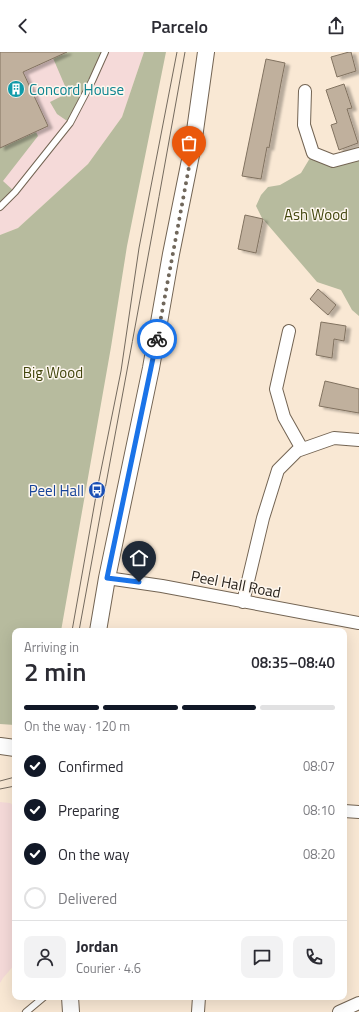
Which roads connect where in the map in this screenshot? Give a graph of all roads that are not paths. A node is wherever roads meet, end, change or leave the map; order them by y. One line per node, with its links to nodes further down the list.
1 (105, 52): 5 (lane)
2 (206, 52): 9 (street)
3 (305, 91): 4 (street)
4 (359, 154)
5 (0, 208)
6 (289, 331): 8 (street)
7 (359, 440): 8 (street)
8 (302, 449): 10 (street)
9 (107, 578): 10 (street, Peel Hall Road); 12 (street)
10 (243, 602): 11 (street, Peel Hall Road)
11 (359, 623)
12 (99, 628)
13 (0, 746): 14 (street)
14 (12, 748)
15 (347, 811): 16 (street)
16 (359, 812)
17 (40, 1000): 20 (lane)
18 (199, 1000): 21 (street)
19 (359, 1003): 22 (street)
20 (26, 1012)
21 (198, 1012)
22 (339, 1012)

